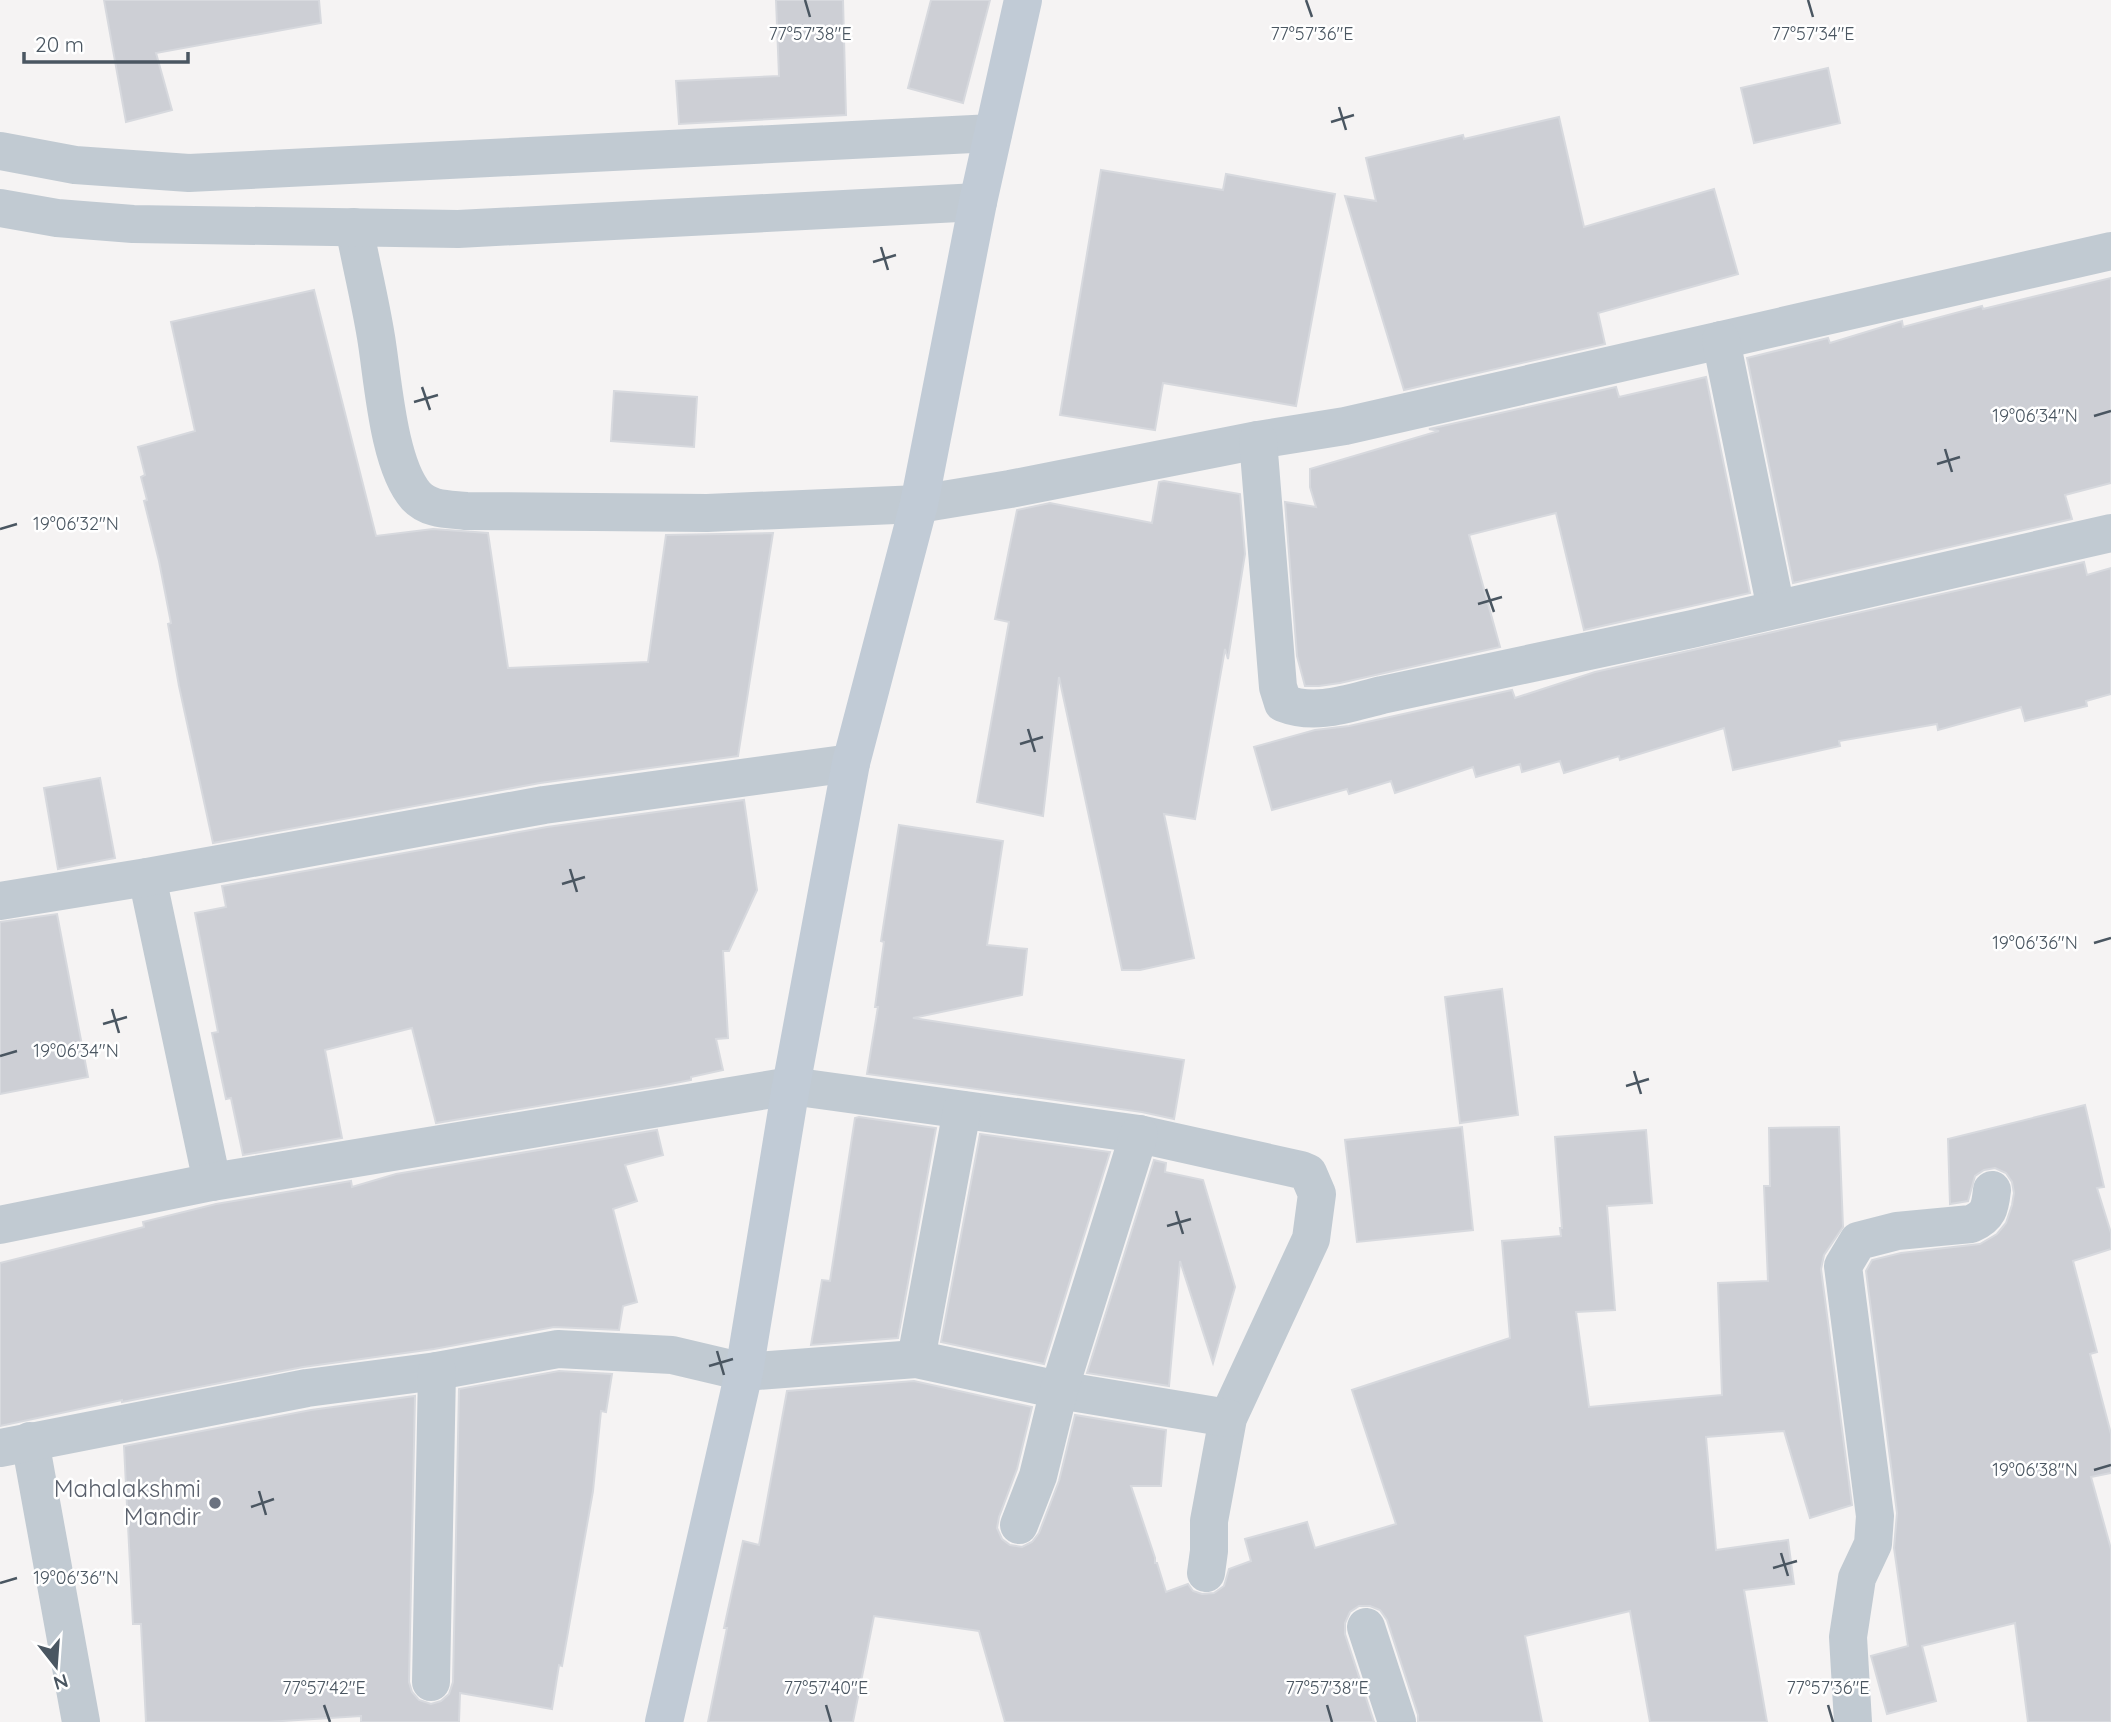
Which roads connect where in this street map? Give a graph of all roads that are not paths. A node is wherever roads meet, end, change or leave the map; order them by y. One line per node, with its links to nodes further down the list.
1 (1023, 0): 2 (main road)
2 (993, 133): 3 (street); 4 (main road)
3 (0, 151)
4 (978, 202): 6 (street); 10 (main road)
5 (0, 208): 6 (street)
6 (354, 227): 10 (street)
7 (2111, 251): 8 (street)
8 (1721, 340): 9 (street); 12 (street)
9 (1258, 440): 10 (street); 12 (street)
10 (919, 504): 13 (main road)
11 (2111, 533): 12 (street)
12 (1776, 610)
13 (851, 763): 14 (street); 16 (main road)
14 (147, 877): 15 (street); 19 (street)
15 (0, 901)
16 (791, 1086): 17 (street); 19 (street); 24 (main road)
17 (962, 1110): 18 (street); 22 (street)
18 (1139, 1134): 25 (street); 26 (street)
19 (212, 1182): 21 (street)
20 (1992, 1190): 35 (street)
21 (0, 1225)
22 (916, 1359): 24 (street); 25 (street)
23 (438, 1371): 24 (street); 27 (street); 31 (street)
24 (744, 1372): 33 (main road)
25 (1059, 1390): 26 (street); 28 (street)
26 (1227, 1418): 29 (street)
27 (15, 1445): 32 (street)
28 (1019, 1525)
29 (1206, 1573)
30 (1366, 1627): 34 (street)
31 (431, 1682)
32 (81, 1722)
33 (664, 1722)
34 (1397, 1722)
35 (1853, 1722)

